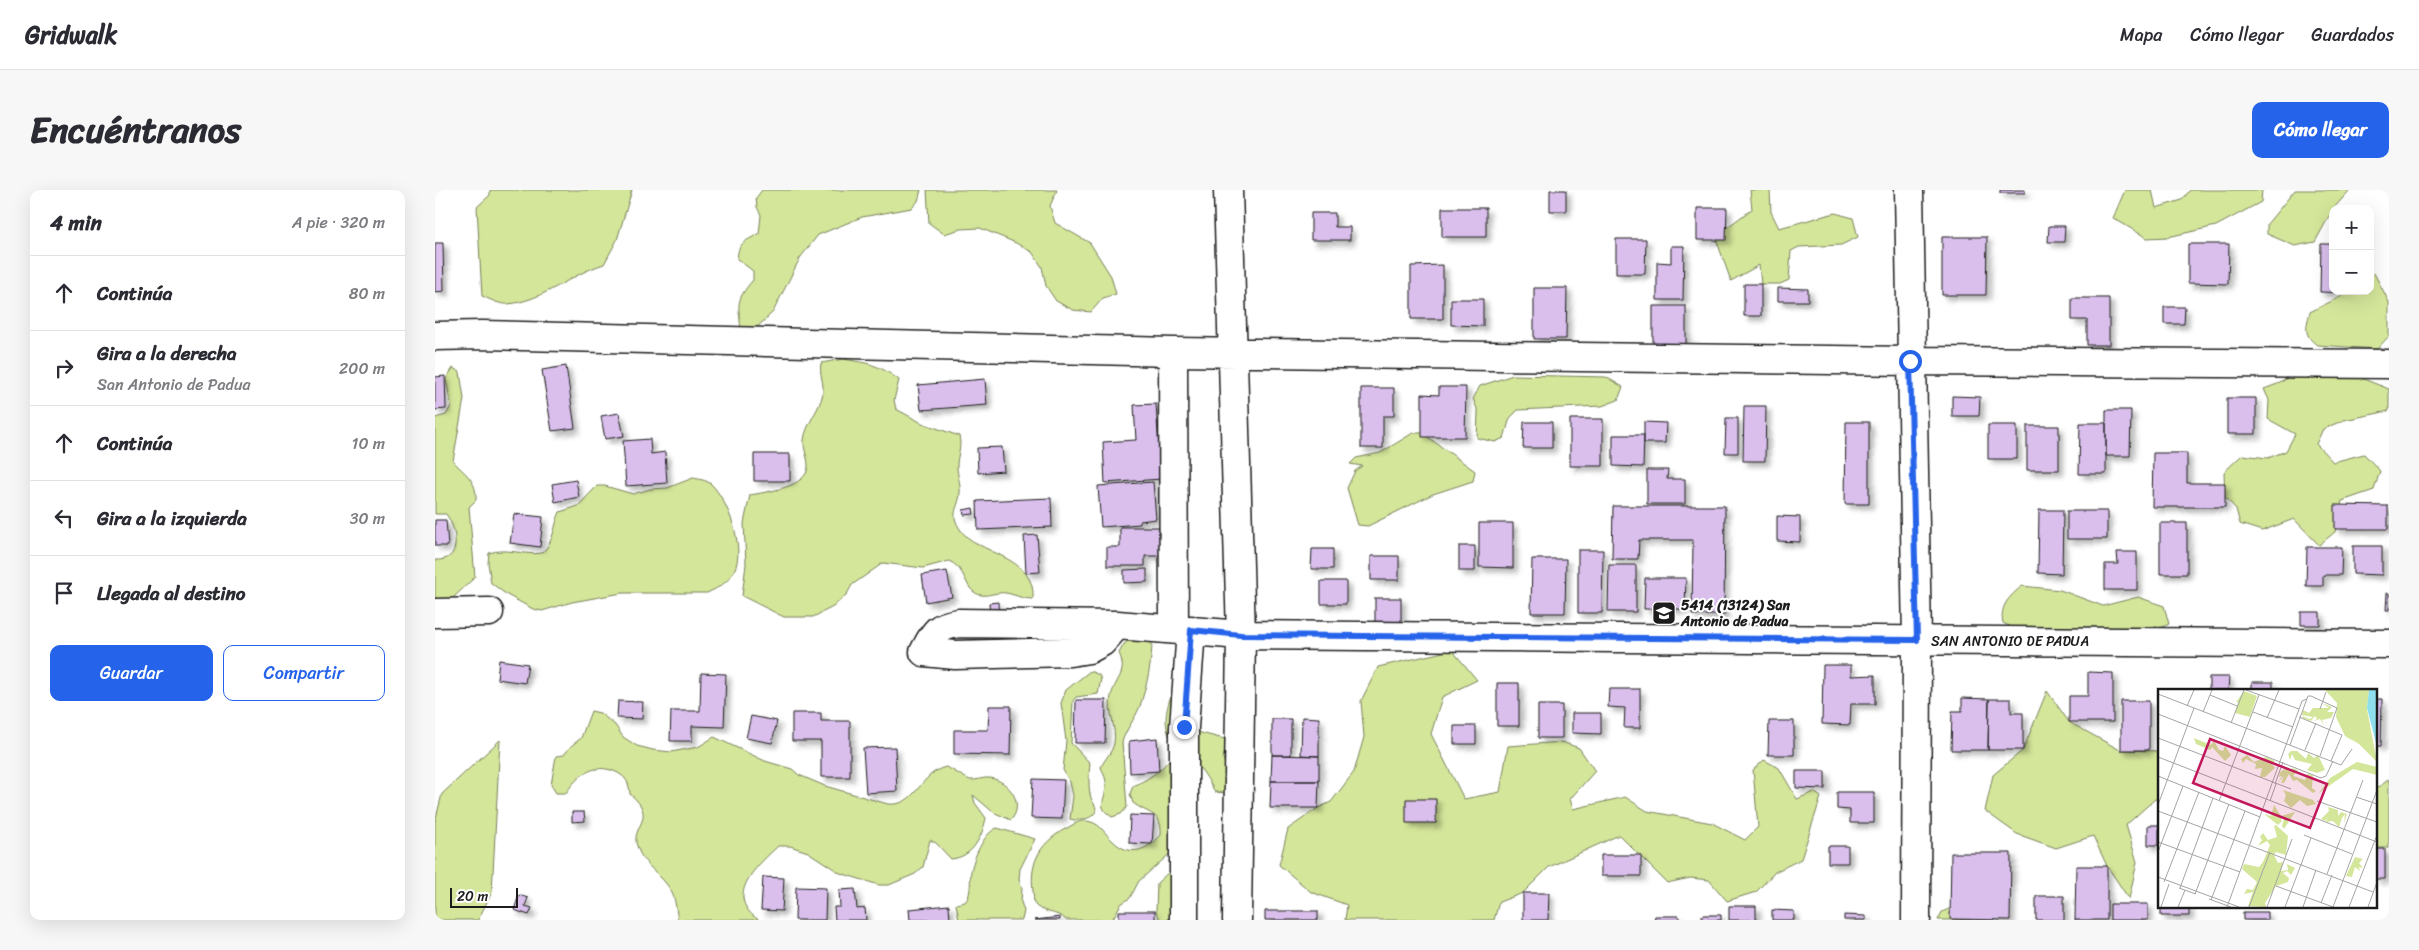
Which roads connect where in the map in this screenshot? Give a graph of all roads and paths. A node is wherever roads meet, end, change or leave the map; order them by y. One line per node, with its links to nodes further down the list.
1 (1228, 190): 5 (street)
2 (1909, 190): 6 (street)
3 (435, 336): 4 (street)
4 (1173, 352): 5 (street); 11 (street)
5 (1232, 352): 6 (street); 12 (street)
6 (1910, 361): 7 (street); 13 (street)
7 (2389, 364)
8 (489, 612): 9 (street)
9 (435, 613)
10 (1117, 625): 10 (street, SAN ANTONIO DE PADUA); 11 (street, SAN ANTONIO DE PADUA)
11 (1183, 629): 12 (street, SAN ANTONIO DE PADUA); 15 (street)
12 (1241, 635): 13 (street, SAN ANTONIO DE PADUA); 16 (street)
13 (1917, 640): 14 (street, SAN ANTONIO DE PADUA); 17 (street)
14 (2389, 644)
15 (1184, 920)
16 (1237, 920)
17 (1916, 920)

